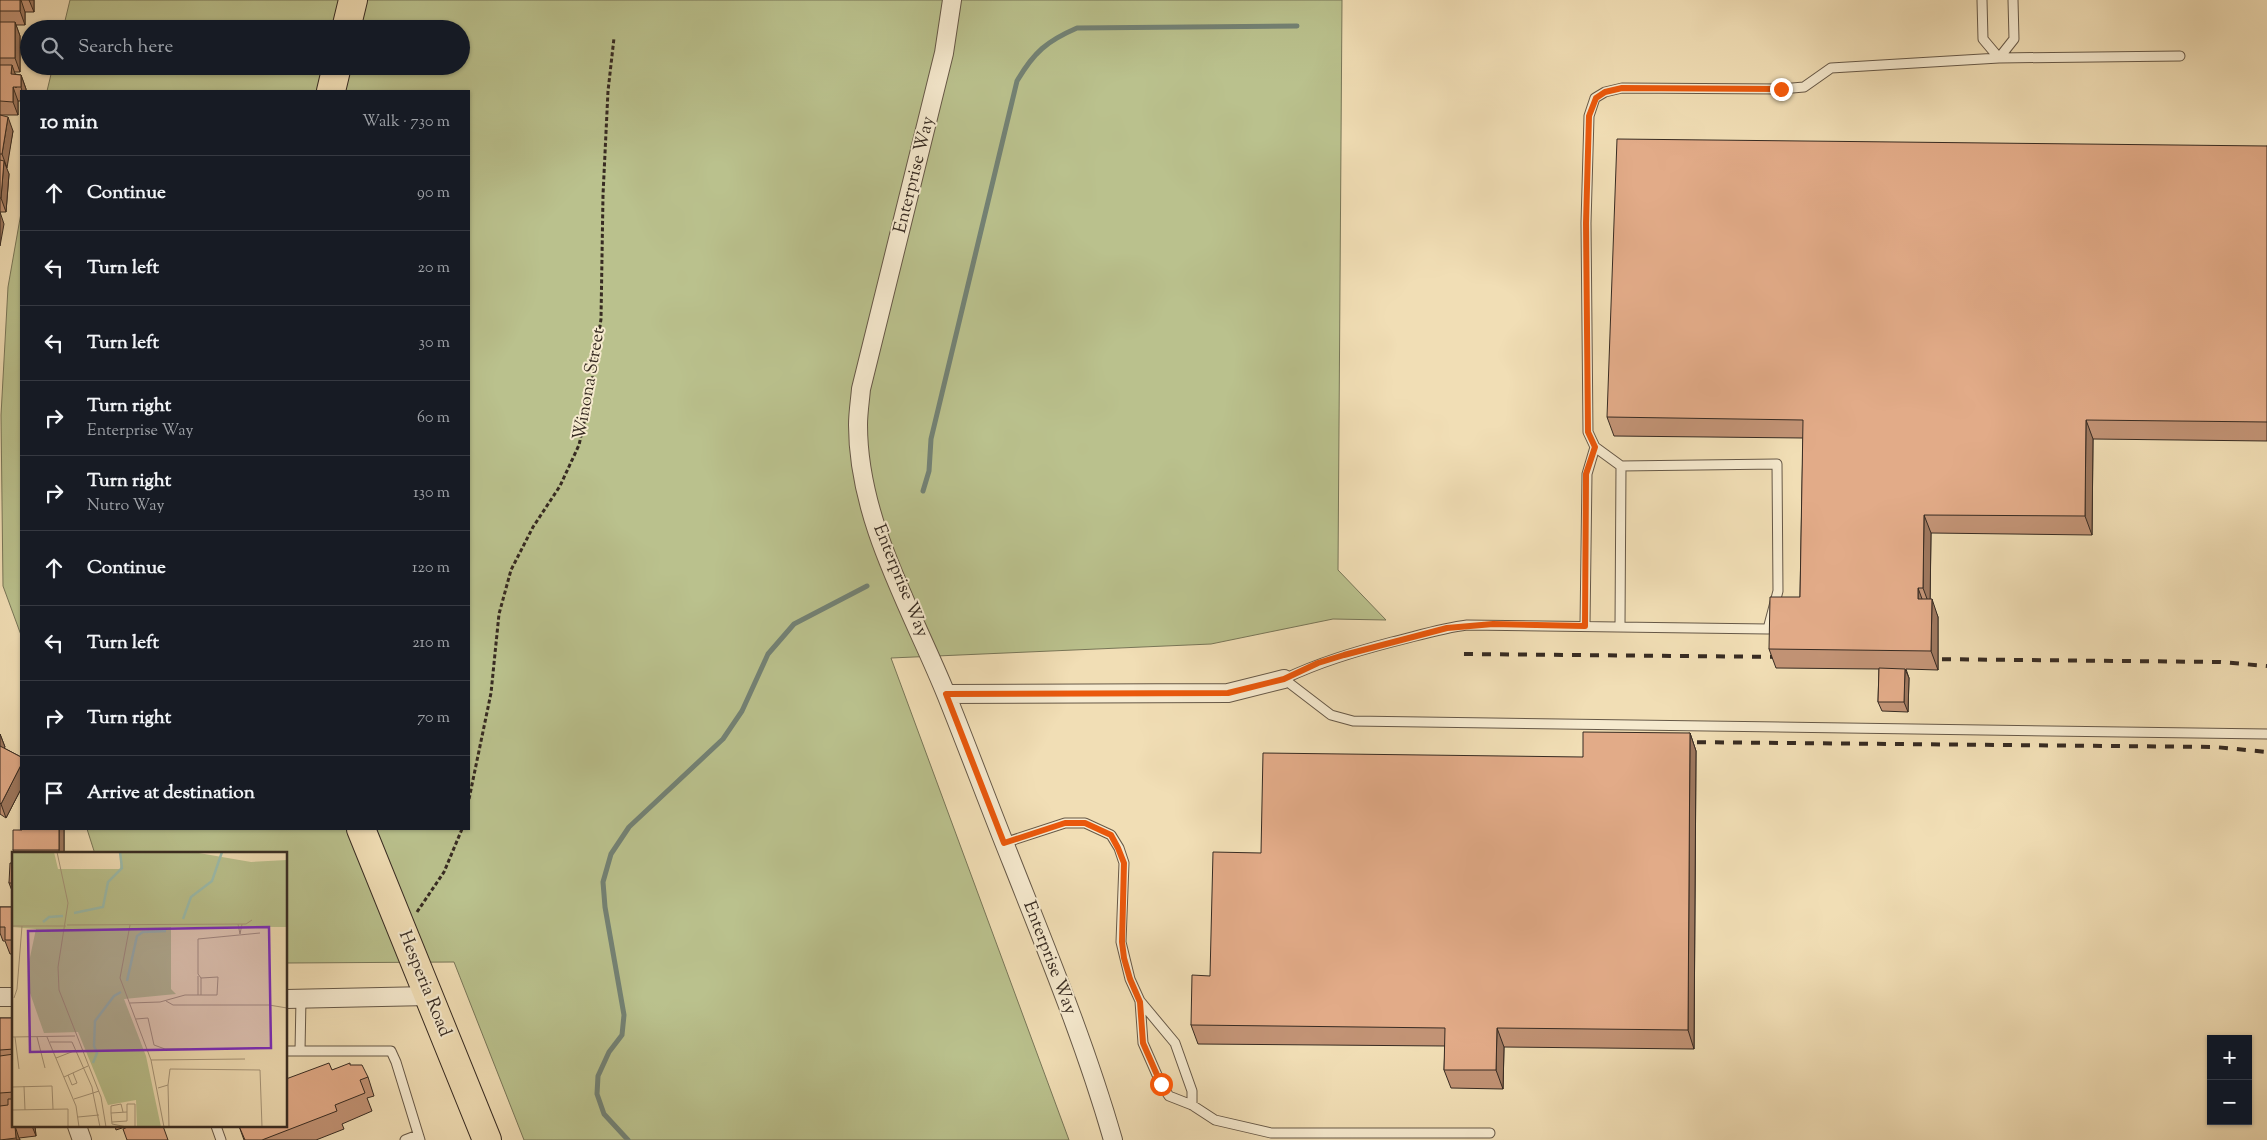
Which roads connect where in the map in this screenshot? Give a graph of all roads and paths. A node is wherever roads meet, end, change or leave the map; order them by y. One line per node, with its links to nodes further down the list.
1 (353, 0): 5 (main road)
2 (952, 0): 16 (street, Enterprise Way)
3 (1982, 0): 8 (lane)
4 (2013, 0): 8 (lane)
5 (348, 20)
6 (614, 38): 18 (path, Winona Street)
7 (2180, 56): 8 (lane)
8 (1999, 58): 11 (lane)
9 (334, 75): 10 (main road)
10 (330, 90)
11 (1595, 447): 12 (lane); 13 (lane)
12 (1621, 466): 14 (lane); 14 (lane)
13 (1585, 626): 14 (lane); 15 (lane)
14 (1620, 626)
15 (1284, 679): 16 (street); 17 (lane)
16 (946, 694): 21 (street, Enterprise Way)
17 (2267, 734)
18 (470, 794)
19 (361, 830): 22 (main road, Hesperia Road)
20 (462, 830): 22 (path)
21 (1004, 843): 25 (lane); 37 (street, Enterprise Way)
22 (403, 931): 23 (main road, Hesperia Road)
23 (429, 996): 24 (street); 36 (main road, Hesperia Road)
24 (293, 999): 27 (lane)
25 (1140, 1002): 28 (lane); 28 (lane)
26 (288, 1051): 27 (lane)
27 (300, 1051): 32 (lane)
28 (1192, 1105): 31 (lane)
29 (78, 1128): 33 (street)
30 (217, 1128): 34 (lane)
31 (1490, 1132)
32 (419, 1137): 35 (lane)
33 (82, 1140)
34 (221, 1140)
35 (405, 1140)
36 (487, 1140)
37 (1113, 1140)

